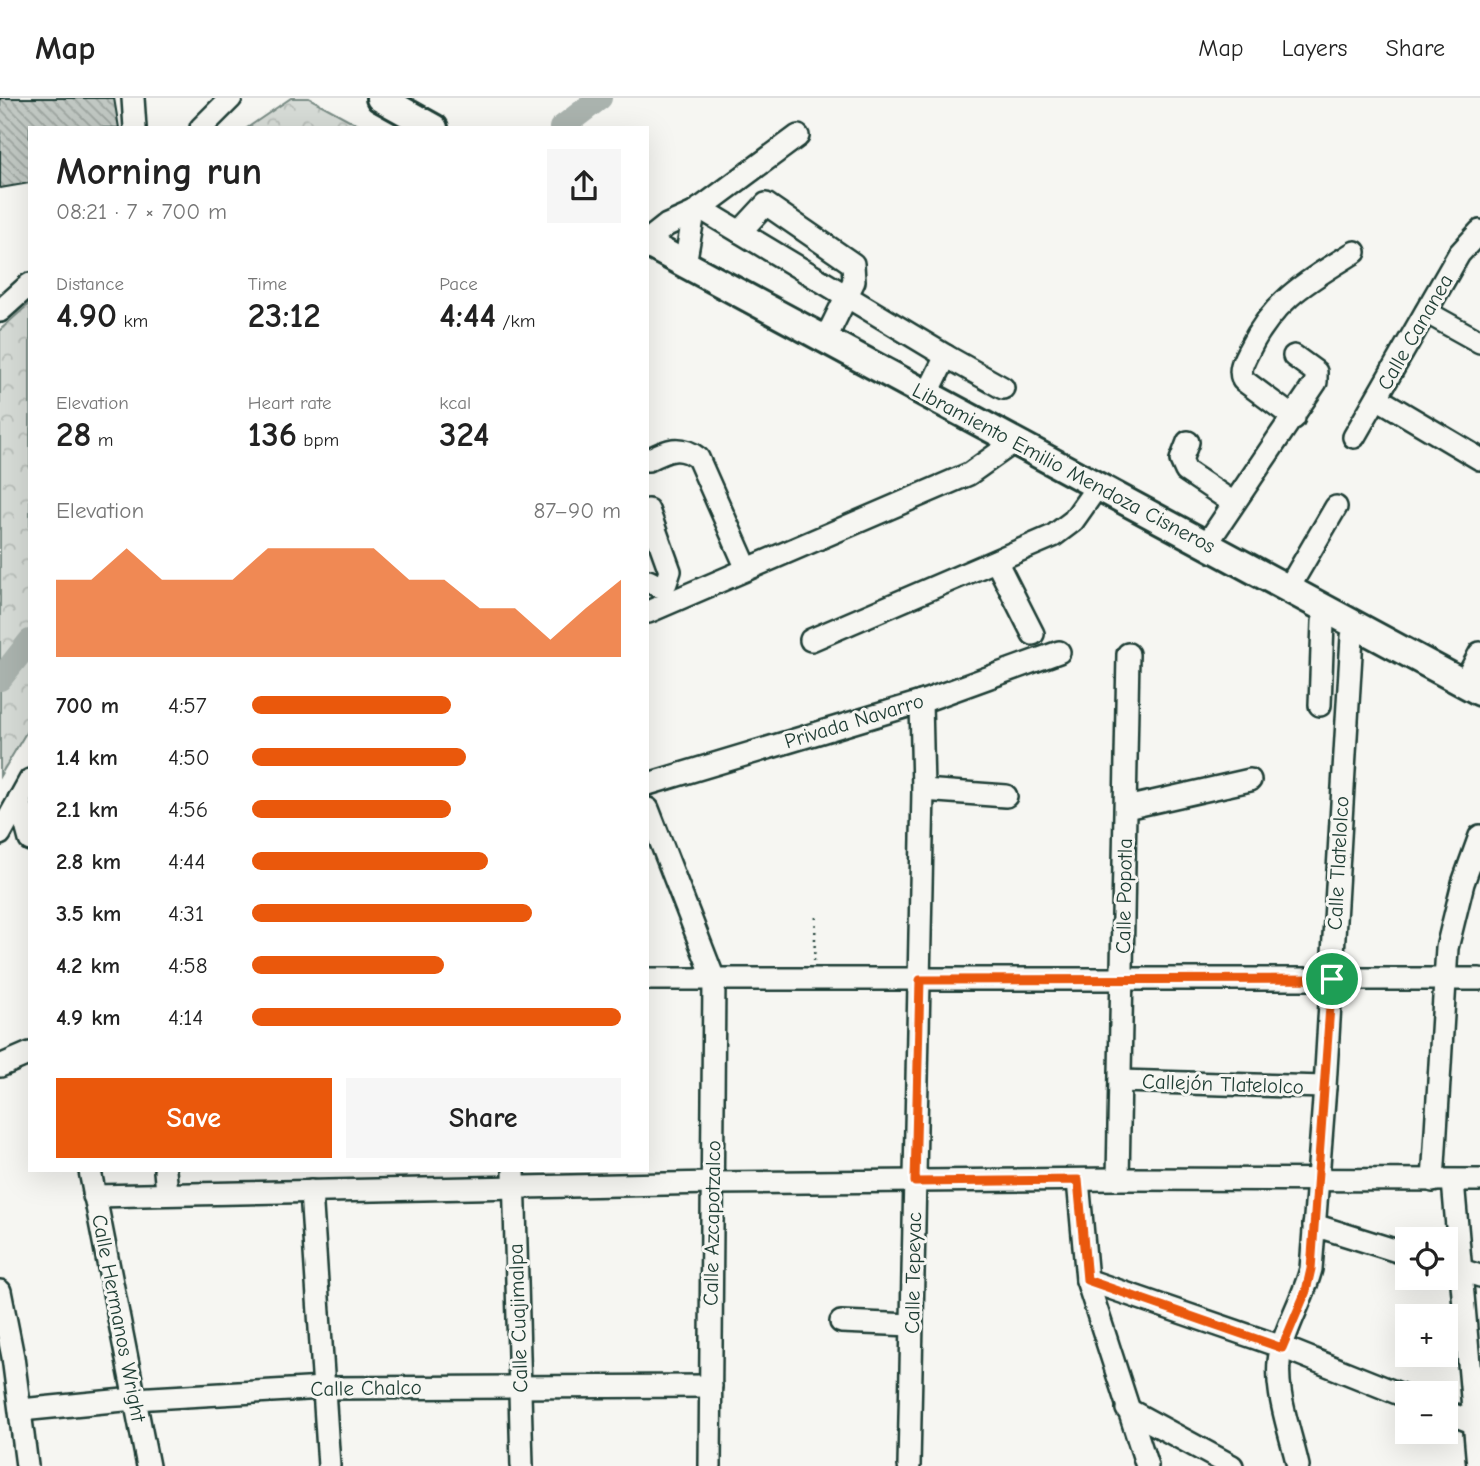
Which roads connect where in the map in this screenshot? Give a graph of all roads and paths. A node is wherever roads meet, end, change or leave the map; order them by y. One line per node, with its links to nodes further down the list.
1 (133, 98): 4 (street)
2 (230, 98): 5 (street)
3 (380, 98): 6 (main road)
4 (135, 126)
5 (203, 126)
6 (430, 126)
7 (799, 136): 8 (street)
8 (737, 181): 9 (street); 10 (street)
9 (765, 204): 12 (street); 18 (street)
10 (697, 210): 12 (street); 13 (street); 16 (street)
11 (1480, 231): 20 (street, Calle Cananea)
12 (740, 232): 18 (street)
13 (649, 241)
14 (649, 243): 16 (main road, Libramiento Emilio Mendoza Cisneros)
15 (1355, 252): 28 (street)
16 (685, 264): 21 (main road, Libramiento Emilio Mendoza Cisneros)
17 (28, 286): 19 (street)
18 (848, 298): 21 (street); 23 (street)
19 (0, 311)
20 (1426, 312): 22 (street); 27 (street, Calle Cananea)
21 (825, 340): 26 (main road, Libramiento Emilio Mendoza Cisneros)
22 (1480, 342)
23 (946, 356): 25 (street); 26 (street)
24 (1294, 356): 28 (street)
25 (1003, 388)
26 (927, 395): 30 (main road, Libramiento Emilio Mendoza Cisneros)
27 (1377, 398): 29 (street, Calle Cananea); 32 (street)
28 (1294, 418): 35 (street)
29 (1354, 437)
30 (1014, 442): 34 (main road, Libramiento Emilio Mendoza Cisneros); 40 (street)
31 (1188, 442): 35 (street)
32 (1477, 450)
33 (649, 460): 40 (street)
34 (1097, 486): 38 (main road, Libramiento Emilio Mendoza Cisneros); 39 (street)
35 (1232, 502): 38 (street)
36 (1336, 507): 42 (street)
37 (649, 513): 41 (street)
38 (1206, 545): 42 (main road, Libramiento Emilio Mendoza Cisneros)
39 (996, 561): 46 (street); 47 (street)
40 (747, 569): 44 (street)
41 (649, 582)
42 (1288, 589): 43 (main road, Libramiento Emilio Mendoza Cisneros)
43 (1329, 611): 45 (main road, Libramiento Emilio Mendoza Cisneros); 53 (street)
44 (649, 612)
45 (1358, 627): 51 (main road, Libramiento Emilio Mendoza Cisneros); 69 (street, Calle Tlatelolco)
46 (1033, 634)
47 (811, 640)
48 (1059, 652): 52 (street, Privada Navarro)
49 (1480, 653): 51 (street)
50 (1128, 654): 60 (street, Calle Popotla)
51 (1472, 688)
52 (921, 702): 56 (street, Privada Navarro); 57 (street, Calle Tepeyac)
53 (1320, 705)
54 (1250, 780): 60 (street)
55 (28, 783): 59 (street)
56 (649, 784)
57 (923, 790): 58 (street); 72 (street, Calle Tepeyac)
58 (1006, 796)
59 (19, 799): 62 (street); 63 (street)
60 (1126, 808): 73 (street, Calle Popotla)
61 (649, 812): 67 (street, Calle Azcapotzalco)
62 (28, 833)
63 (0, 834)
64 (1480, 836): 70 (street)
65 (816, 915): 68 (path)
66 (649, 979): 67 (street)
67 (714, 979): 68 (street); 88 (street, Calle Azcapotzalco)
68 (813, 979): 72 (street)
69 (1332, 979): 70 (street); 73 (street); 77 (street, Calle Tlatelolco)
70 (1445, 979): 71 (street); 86 (street)
71 (1480, 979)
72 (920, 980): 73 (street); 87 (street, Calle Tepeyac)
73 (1122, 981): 76 (street, Calle Popotla)
74 (28, 1054): 75 (street)
75 (0, 1066)
76 (1121, 1081): 77 (street, Callejón Tlatelolco); 81 (street, Calle Popotla)
77 (1325, 1087): 82 (street, Calle Tlatelolco)
78 (90, 1172): 91 (street, Calle Hermanos Wright)
79 (164, 1172): 90 (street)
80 (514, 1179): 83 (street); 88 (street); 101 (street, Calle Cuajimalpa)
81 (1118, 1179): 82 (street); 84 (street)
82 (1319, 1179): 86 (street); 92 (street, Calle Tlatelolco)
83 (348, 1180): 89 (street)
84 (1078, 1180): 87 (street); 95 (street)
85 (1480, 1180): 86 (street)
86 (1443, 1181): 94 (street)
87 (915, 1182): 88 (street); 98 (street, Calle Tepeyac)
88 (713, 1184): 102 (street, Calle Azcapotzalco)
89 (311, 1191): 90 (street); 103 (street)
90 (167, 1192): 91 (street)
91 (94, 1196): 105 (street, Calle Hermanos Wright)
92 (1314, 1225): 93 (street); 100 (street, Calle Tlatelolco)
93 (1395, 1250)
94 (1462, 1271): 109 (street)
95 (1087, 1280): 100 (street); 106 (street)
96 (0, 1290): 99 (street)
97 (841, 1322): 98 (street)
98 (912, 1325): 115 (street, Calle Tepeyac)
99 (5, 1341): 107 (street)
100 (1282, 1348): 104 (street); 118 (street, Calle Tlatelolco)
101 (520, 1386): 102 (street, Calle Chalco); 103 (street, Calle Chalco); 113 (street, Calle Cuajimalpa)
102 (711, 1386): 114 (street, Calle Azcapotzalco)
103 (324, 1388): 105 (street, Calle Chalco); 112 (street)
104 (1395, 1392)
105 (134, 1399): 107 (street, Calle Chalco); 111 (street, Calle Hermanos Wright)
106 (1127, 1409): 116 (street); 117 (street)
107 (21, 1410): 110 (street)
108 (1458, 1417): 109 (street)
109 (1476, 1424): 119 (street)
110 (27, 1466)
111 (148, 1466)
112 (329, 1466)
113 (522, 1466)
114 (710, 1466)
115 (909, 1466)
116 (1147, 1466)
117 (1233, 1466)
118 (1298, 1466)
119 (1478, 1466)

